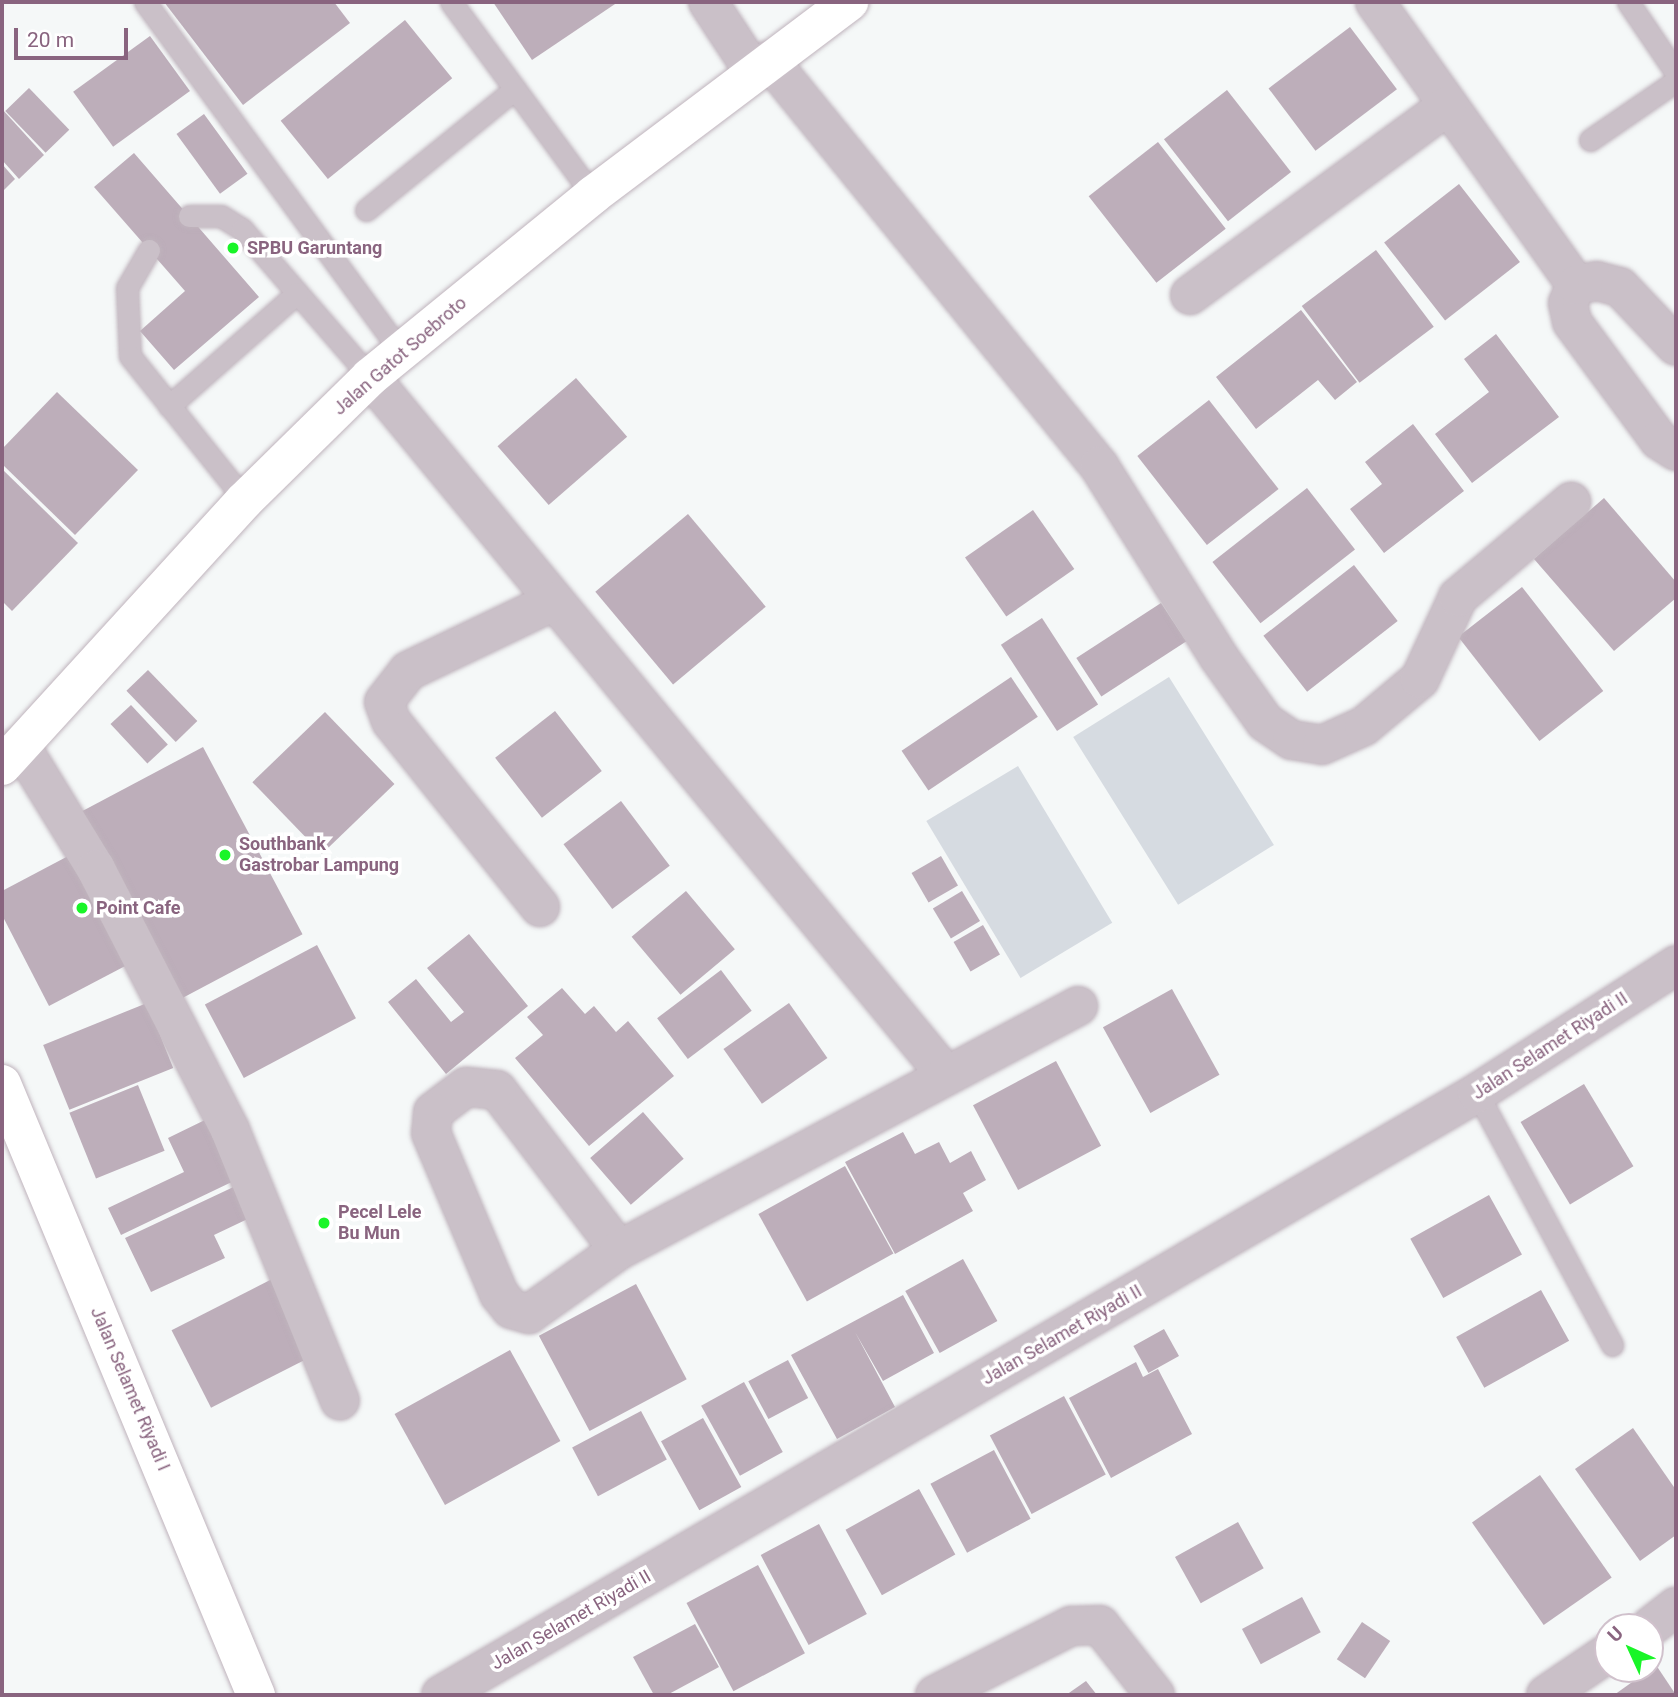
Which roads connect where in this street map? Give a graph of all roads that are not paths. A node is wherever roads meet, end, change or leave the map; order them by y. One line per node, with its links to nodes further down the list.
1 (145, 2): 21 (lane)
2 (451, 2): 10 (lane)
3 (708, 2): 7 (street)
4 (849, 2): 7 (main road, Jalan Gatot Soebroto)
5 (1376, 2): 11 (street)
6 (1628, 2): 8 (lane)
7 (762, 66): 13 (main road, Jalan Gatot Soebroto); 26 (street)
8 (1676, 74)
9 (1676, 81): 12 (lane)
10 (515, 89): 13 (lane); 14 (lane)
11 (1447, 106): 17 (street); 19 (street)
12 (1590, 140)
13 (593, 195): 21 (main road, Jalan Gatot Soebroto)
14 (366, 210)
15 (189, 216): 18 (lane)
16 (149, 250): 23 (lane)
17 (1576, 285): 20 (street); 24 (street)
18 (297, 293): 22 (lane); 23 (lane)
19 (1190, 295)
20 (1676, 346)
21 (401, 352): 22 (main road, Jalan Gatot Soebroto)
22 (370, 377): 25 (main road, Jalan Gatot Soebroto); 27 (street)
23 (169, 406): 25 (lane)
24 (1676, 451)
25 (245, 500): 28 (main road, Jalan Gatot Soebroto)
26 (1570, 502)
27 (554, 601): 29 (street); 32 (street)
28 (11, 755): 37 (street)
29 (540, 907)
30 (1676, 965): 34 (street, Jalan Selamet Riyadi II)
31 (1078, 1006): 32 (street)
32 (946, 1075): 35 (street)
33 (2, 1084): 39 (main road, Jalan Selamet Riyadi I)
34 (1477, 1093): 36 (lane); 40 (street, Jalan Selamet Riyadi II)
35 (619, 1250): 35 (street)
36 (1612, 1345)
37 (340, 1401)
38 (1594, 1662): 43 (street)
39 (256, 1695)
40 (442, 1695)
41 (935, 1695): 42 (street)
42 (1155, 1695)
43 (1546, 1695)

